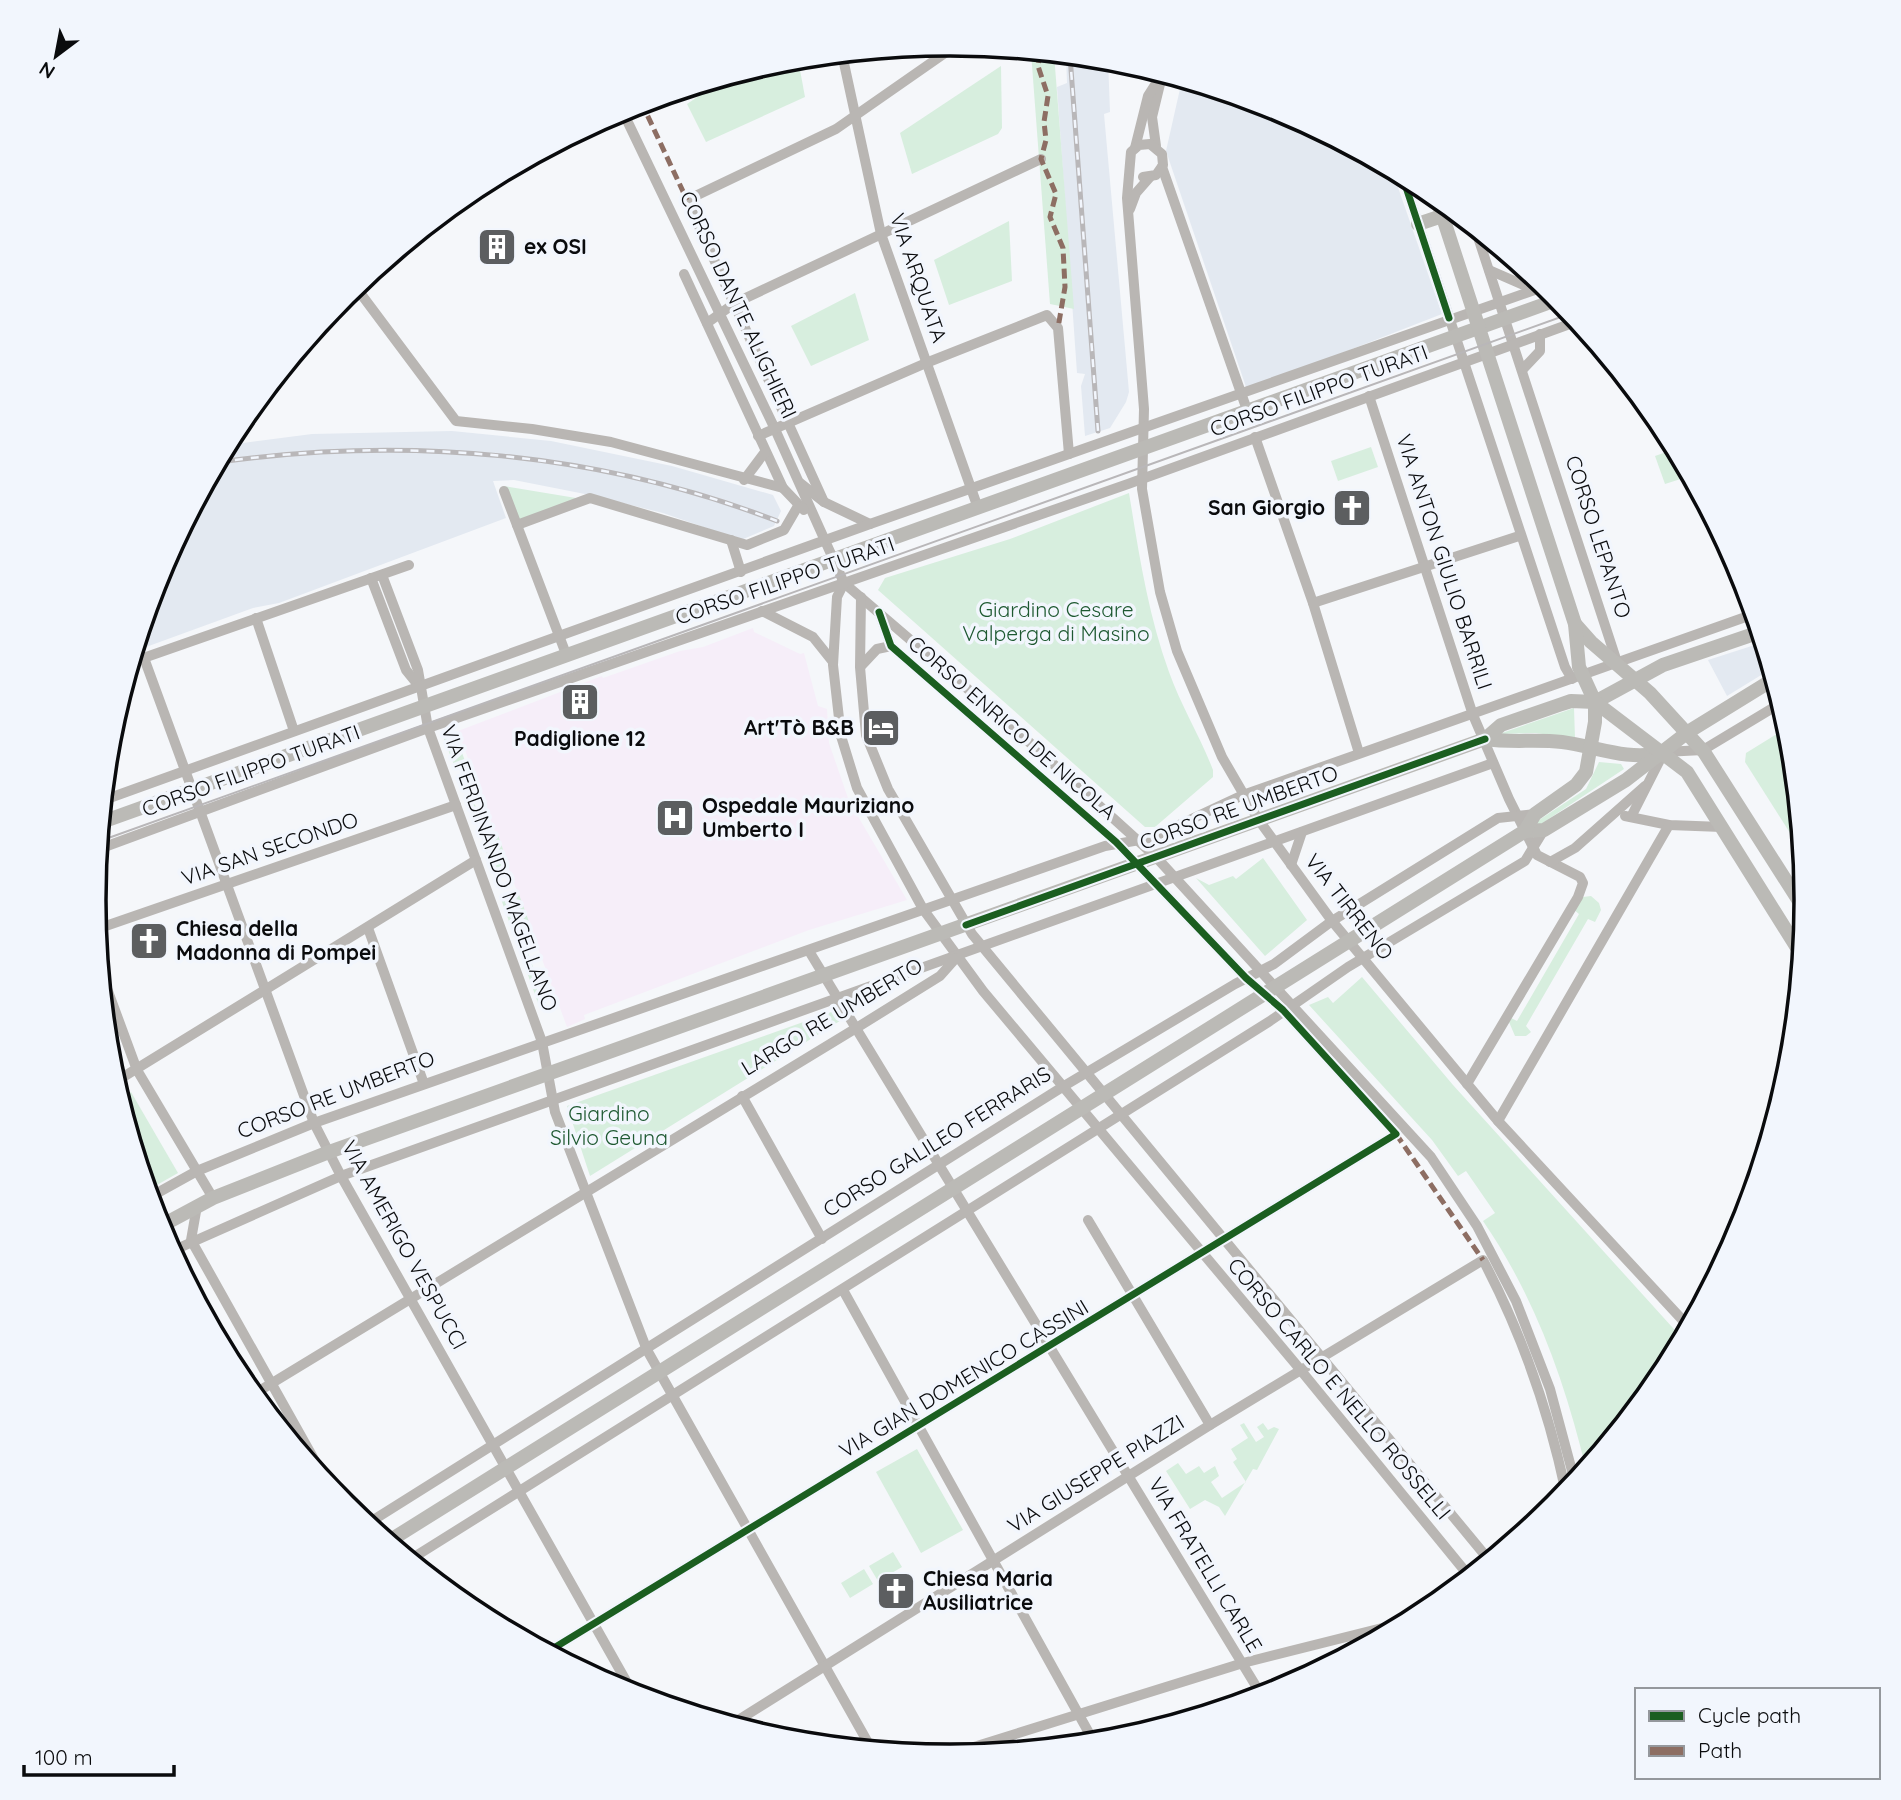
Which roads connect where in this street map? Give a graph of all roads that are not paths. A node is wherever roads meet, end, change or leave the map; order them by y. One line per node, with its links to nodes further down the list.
1 (941, 56): 5 (street)
2 (844, 63): 5 (street, VIA ARQUATA)
3 (1157, 82): 8 (street)
4 (1161, 83): 7 (street)
5 (855, 117): 18 (street, VIA ARQUATA); 26 (street, CORSO DANTE ALIGHIERI)
6 (627, 120): 29 (street, CORSO DANTE ALIGHIERI)
7 (1156, 146): 8 (street); 11 (street)
8 (1135, 148): 10 (street)
9 (1041, 159): 18 (street)
10 (1130, 166): 12 (street); 15 (street, VIA TIRRENO)
11 (1162, 167): 12 (street); 14 (street)
12 (1147, 178): 14 (street); 15 (street)
13 (1407, 190): 17 (street)
14 (1170, 194): 41 (street)
15 (1129, 212): 46 (street, VIA TIRRENO)
16 (1442, 216): 17 (main road); 28 (main road, CORSO LEPANTO)
17 (1418, 224): 30 (street)
18 (881, 234): 26 (street); 39 (street, VIA ARQUATA)
19 (1480, 243): 20 (street, CORSO LEPANTO)
20 (1489, 270): 22 (street); 27 (street, CORSO LEPANTO)
21 (684, 274): 31 (street, CORSO DANTE ALIGHIERI)
22 (1526, 283)
23 (1535, 291): 27 (street, CORSO FILIPPO TURATI)
24 (362, 295): 53 (street)
25 (1546, 302): 27 (main road, CORSO FILIPPO TURATI)
26 (734, 303): 29 (street); 44 (street, CORSO DANTE ALIGHIERI)
27 (1502, 310): 28 (street, CORSO FILIPPO TURATI); 33 (main road, CORSO FILIPPO TURATI); 36 (street, CORSO LEPANTO)
28 (1473, 311): 30 (street, CORSO FILIPPO TURATI); 33 (main road, CORSO LEPANTO)
29 (720, 313): 31 (street); 45 (street, CORSO DANTE ALIGHIERI)
30 (1449, 318): 34 (street); 41 (street, CORSO FILIPPO TURATI)
31 (707, 323): 47 (street, CORSO DANTE ALIGHIERI)
32 (1567, 325): 35 (street, CORSO FILIPPO TURATI)
33 (1478, 327): 34 (main road, CORSO FILIPPO TURATI); 37 (main road, CORSO LEPANTO)
34 (1455, 334): 38 (street); 43 (main road, CORSO FILIPPO TURATI)
35 (1540, 334): 36 (street, CORSO FILIPPO TURATI); 40 (street)
36 (1514, 344): 37 (street, CORSO FILIPPO TURATI); 40 (street, CORSO LEPANTO)
37 (1486, 353): 38 (street, CORSO FILIPPO TURATI); 79 (main road, CORSO LEPANTO)
38 (1462, 361): 42 (street, CORSO FILIPPO TURATI); 64 (street)
39 (926, 363): 44 (street); 51 (street); 56 (street, VIA ARQUATA)
40 (1523, 369): 86 (street, CORSO LEPANTO)
41 (1240, 392): 43 (street); 46 (street, CORSO FILIPPO TURATI)
42 (1369, 396): 48 (street, CORSO FILIPPO TURATI); 69 (street, VIA ANTON GIULIO BARRILI)
43 (1247, 410): 49 (main road, CORSO FILIPPO TURATI)
44 (788, 421): 45 (street); 58 (street, CORSO DANTE ALIGHIERI)
45 (774, 427): 47 (street); 54 (street, CORSO DANTE ALIGHIERI)
46 (1143, 427): 49 (street, VIA TIRRENO); 51 (street, CORSO FILIPPO TURATI)
47 (758, 436): 50 (street, CORSO DANTE ALIGHIERI)
48 (1255, 437): 52 (street, CORSO FILIPPO TURATI); 74 (street)
49 (1141, 448): 52 (street, VIA TIRRENO); 60 (main road, CORSO FILIPPO TURATI)
50 (765, 452): 53 (street); 55 (street, CORSO DANTE ALIGHIERI)
51 (1069, 454): 56 (street, CORSO FILIPPO TURATI)
52 (1142, 479): 72 (street, CORSO FILIPPO TURATI); 108 (street, VIA TIRRENO)
53 (744, 480): 55 (street)
54 (798, 482): 58 (street); 61 (street, CORSO DANTE ALIGHIERI)
55 (783, 488): 59 (street, CORSO DANTE ALIGHIERI)
56 (971, 490): 60 (street, VIA ARQUATA); 62 (street, CORSO FILIPPO TURATI)
57 (504, 491): 63 (street)
58 (819, 498): 61 (street); 62 (street)
59 (798, 506): 61 (street, CORSO DANTE ALIGHIERI); 65 (street)
60 (978, 508): 67 (main road, CORSO FILIPPO TURATI)
61 (815, 518): 66 (street, CORSO DANTE ALIGHIERI)
62 (870, 524): 66 (street, CORSO FILIPPO TURATI)
63 (517, 525): 65 (street); 80 (street)
64 (1519, 536): 69 (street); 88 (street)
65 (731, 540): 70 (street)
66 (825, 541): 67 (street, CORSO DANTE ALIGHIERI); 70 (street, CORSO FILIPPO TURATI)
67 (834, 558): 72 (street); 83 (main road, CORSO FILIPPO TURATI)
68 (409, 565): 71 (street)
69 (1426, 565): 74 (street); 95 (street, VIA ANTON GIULIO BARRILI)
70 (741, 572): 80 (street, CORSO FILIPPO TURATI)
71 (377, 576): 78 (street); 91 (street)
72 (844, 583): 73 (street); 75 (street, CORSO FILIPPO TURATI); 85 (street, CORSO CARLO E NELLO ROSSELLI)
73 (861, 597): 76 (street, CORSO ENRICO DE NICOLA); 87 (street, CORSO CARLO E NELLO ROSSELLI)
74 (1312, 603): 103 (street)
75 (762, 611): 85 (street); 96 (street, CORSO FILIPPO TURATI)
76 (879, 612): 82 (street, CORSO ENRICO DE NICOLA); 124 (street, CORSO ENRICO DE NICOLA)
77 (1745, 617): 86 (street)
78 (256, 618): 84 (street); 97 (street, CORSO FILIPPO TURATI)
79 (1575, 624): 86 (main road, CORSO LEPANTO); 88 (main road, CORSO LEPANTO)
80 (559, 635): 83 (street); 91 (street, CORSO FILIPPO TURATI)
81 (1752, 635): 89 (main road)
82 (891, 646): 87 (street, CORSO ENRICO DE NICOLA); 123 (street, CORSO ENRICO DE NICOLA)
83 (566, 654): 93 (main road, CORSO FILIPPO TURATI)
84 (144, 658): 105 (street, CORSO FILIPPO TURATI)
85 (833, 662): 138 (street, CORSO CARLO E NELLO ROSSELLI)
86 (1617, 662): 88 (street); 89 (main road)
87 (860, 667): 137 (street, CORSO CARLO E NELLO ROSSELLI)
88 (1577, 677): 92 (main road); 95 (street, CORSO RE UMBERTO)
89 (1635, 679): 92 (main road); 98 (main road)
90 (1766, 684): 98 (main road)
91 (419, 686): 93 (street, VIA FERDINANDO MAGELLANO); 97 (street, CORSO FILIPPO TURATI)
92 (1595, 702): 99 (main road); 100 (main road); 102 (main road)
93 (422, 706): 96 (street, VIA FERDINANDO MAGELLANO); 107 (main road, CORSO FILIPPO TURATI)
94 (1772, 708): 101 (street)
95 (1473, 715): 99 (street, VIA ANTON GIULIO BARRILI); 103 (street, CORSO RE UMBERTO)
96 (428, 728): 110 (street, VIA FERDINANDO MAGELLANO); 111 (street, CORSO FILIPPO TURATI)
97 (295, 731): 105 (street, CORSO FILIPPO TURATI)
98 (1688, 732): 101 (main road); 102 (main road)
99 (1485, 739): 100 (main road); 104 (street, VIA ANTON GIULIO BARRILI); 117 (main road, CORSO RE UMBERTO)
100 (1591, 747): 102 (main road); 112 (main road)
101 (1703, 750): 102 (street); 136 (main road)
102 (1664, 752): 106 (street); 119 (main road); 121 (main road)
103 (1359, 753): 108 (street, CORSO RE UMBERTO)
104 (1493, 762): 114 (street, VIA ANTON GIULIO BARRILI); 122 (street, CORSO RE UMBERTO)
105 (186, 772): 107 (street, CORSO FILIPPO TURATI); 109 (street, CORSO FILIPPO TURATI)
106 (1645, 786): 113 (street); 115 (street)
107 (193, 790): 111 (street, VIA AMERIGO VESPUCCI); 116 (main road, CORSO FILIPPO TURATI)
108 (1243, 794): 117 (street, VIA TIRRENO); 124 (street, CORSO RE UMBERTO)
109 (113, 797)
110 (456, 805): 129 (street, VIA FERDINANDO MAGELLANO); 135 (street, VIA SAN SECONDO)
111 (201, 813): 126 (street, CORSO FILIPPO TURATI); 135 (street, VIA AMERIGO VESPUCCI)
112 (1535, 814): 114 (street, CORSO GALILEO FERRARIS); 120 (main road)
113 (1613, 815): 115 (street); 130 (street)
114 (1517, 816): 120 (street, VIA ANTON GIULIO BARRILI); 139 (street, CORSO GALILEO FERRARIS)
115 (1631, 817): 118 (street)
116 (111, 819)
117 (1258, 819): 125 (street, VIA TIRRENO); 128 (main road, CORSO RE UMBERTO)
118 (1670, 825): 119 (street); 172 (street)
119 (1722, 827): 145 (main road)
120 (1525, 831): 121 (main road); 127 (street, VIA ANTON GIULIO BARRILI); 144 (main road)
121 (1544, 831): 127 (street)
122 (1302, 832): 125 (street, CORSO RE UMBERTO); 132 (street)
123 (1116, 842): 124 (street, CORSO RE UMBERTO); 131 (street, CORSO ENRICO DE NICOLA); 137 (street, CORSO RE UMBERTO)
124 (1140, 842): 128 (street, CORSO ENRICO DE NICOLA)
125 (1275, 842): 132 (street, VIA TIRRENO); 133 (street, CORSO RE UMBERTO)
126 (108, 846)
127 (1533, 849): 130 (street); 149 (street)
128 (1156, 857): 131 (main road, CORSO RE UMBERTO); 133 (street, CORSO ENRICO DE NICOLA)
129 (476, 860): 142 (street); 159 (street, VIA FERDINANDO MAGELLANO)
130 (1550, 862): 165 (street)
131 (1138, 863): 134 (street, CORSO ENRICO DE NICOLA); 140 (main road, CORSO RE UMBERTO)
132 (1291, 865): 139 (street, VIA TIRRENO)
133 (1176, 878): 134 (street, CORSO RE UMBERTO); 150 (street, CORSO ENRICO DE NICOLA)
134 (1158, 884): 146 (street, CORSO RE UMBERTO); 152 (street, CORSO ENRICO DE NICOLA)
135 (228, 885): 141 (street, VIA SAN SECONDO); 153 (street, VIA AMERIGO VESPUCCI)
136 (1795, 894)
137 (950, 900): 138 (street, CORSO RE UMBERTO); 140 (street, CORSO CARLO E NELLO ROSSELLI)
138 (923, 909): 143 (street, CORSO CARLO E NELLO ROSSELLI); 147 (street)
139 (1332, 921): 144 (street, VIA TIRRENO); 150 (street, CORSO GALILEO FERRARIS)
140 (965, 925): 143 (main road, CORSO RE UMBERTO); 146 (street, CORSO CARLO E NELLO ROSSELLI)
141 (107, 926)
142 (368, 928): 153 (street); 164 (street)
143 (940, 934): 148 (street, CORSO CARLO E NELLO ROSSELLI); 151 (main road, LARGO RE UMBERTO)
144 (1349, 941): 149 (street, VIA TIRRENO); 154 (main road)
145 (1793, 942)
146 (979, 945): 148 (street, CORSO RE UMBERTO); 162 (street, CORSO CARLO E NELLO ROSSELLI)
147 (809, 951): 151 (street, VIA FRATELLI CARLE); 159 (street)
148 (956, 958): 155 (street, LARGO RE UMBERTO); 158 (street, LARGO RE UMBERTO); 166 (street, CORSO CARLO E NELLO ROSSELLI)
149 (1364, 960): 156 (street); 165 (street, VIA TIRRENO)
150 (1262, 970): 152 (street, CORSO GALILEO FERRARIS); 154 (street, CORSO ENRICO DE NICOLA)
151 (822, 976): 155 (street, VIA FRATELLI CARLE); 161 (main road, LARGO RE UMBERTO)
152 (1246, 978): 154 (street, CORSO ENRICO DE NICOLA); 162 (street, CORSO GALILEO FERRARIS)
153 (265, 989): 160 (street); 173 (street, VIA AMERIGO VESPUCCI)
154 (1271, 991): 156 (street, CORSO ENRICO DE NICOLA); 167 (main road)
155 (839, 999): 158 (street, VIA FRATELLI CARLE); 169 (street, LARGO RE UMBERTO)
156 (1288, 1007): 171 (street); 175 (street, CORSO ENRICO DE NICOLA); 210 (street, CORSO ENRICO DE NICOLA)
157 (114, 1012): 160 (street)
158 (858, 1027): 168 (street, LARGO RE UMBERTO); 177 (street, VIA FRATELLI CARLE)
159 (542, 1042): 161 (street); 164 (street, CORSO RE UMBERTO)
160 (137, 1070): 163 (street); 178 (street)
161 (549, 1073): 169 (street); 176 (main road)
162 (1087, 1073): 166 (street, CORSO GALILEO FERRARIS); 167 (street, CORSO CARLO E NELLO ROSSELLI)
163 (126, 1076)
164 (424, 1084): 173 (street, CORSO RE UMBERTO)
165 (1467, 1084): 172 (street, VIA TIRRENO)
166 (1064, 1086): 170 (street, CORSO CARLO E NELLO ROSSELLI); 177 (street, CORSO GALILEO FERRARIS)
167 (1106, 1094): 170 (main road); 171 (street, CORSO CARLO E NELLO ROSSELLI)
168 (742, 1096): 181 (street, LARGO RE UMBERTO); 188 (street)
169 (553, 1099): 179 (street); 181 (street)
170 (1082, 1109): 174 (street, CORSO CARLO E NELLO ROSSELLI); 180 (main road)
171 (1121, 1113): 174 (street); 190 (street, CORSO CARLO E NELLO ROSSELLI)
172 (1498, 1121): 196 (street, VIA TIRRENO)
173 (314, 1123): 176 (street, VIA AMERIGO VESPUCCI); 178 (street, CORSO RE UMBERTO)
174 (1097, 1128): 185 (street); 192 (street, CORSO CARLO E NELLO ROSSELLI)
175 (1396, 1134): 190 (street, VIA GIAN DOMENICO CASSINI)
176 (329, 1152): 179 (street, VIA AMERIGO VESPUCCI); 183 (main road)
177 (942, 1165): 180 (street, VIA FRATELLI CARLE); 188 (street, CORSO GALILEO FERRARIS)
178 (197, 1171): 182 (street, CORSO RE UMBERTO); 183 (street)
179 (341, 1176): 189 (street); 195 (street, VIA AMERIGO VESPUCCI)
180 (956, 1189): 185 (street, VIA FRATELLI CARLE); 201 (main road)
181 (586, 1191): 195 (street, LARGO RE UMBERTO); 198 (street)
182 (159, 1192)
183 (213, 1198): 184 (main road)
184 (197, 1206): 187 (main road); 189 (street)
185 (968, 1210): 193 (street); 197 (street, VIA FRATELLI CARLE)
186 (1088, 1220): 194 (street)
187 (170, 1221)
188 (822, 1239): 198 (street, CORSO GALILEO FERRARIS)
189 (191, 1240): 191 (street); 202 (street)
190 (1223, 1240): 192 (street, VIA GIAN DOMENICO CASSINI); 199 (street, CORSO CARLO E NELLO ROSSELLI)
191 (181, 1246)
192 (1202, 1254): 194 (street, VIA GIAN DOMENICO CASSINI); 200 (street, CORSO CARLO E NELLO ROSSELLI)
193 (843, 1290): 204 (street); 206 (street)
194 (1133, 1296): 197 (street, VIA GIAN DOMENICO CASSINI); 205 (street)
195 (411, 1298): 202 (street, LARGO RE UMBERTO); 208 (street, VIA AMERIGO VESPUCCI)
196 (1683, 1319)
197 (1049, 1347): 206 (street, VIA GIAN DOMENICO CASSINI); 211 (street, VIA FRATELLI CARLE)
198 (647, 1350): 201 (street); 208 (street, CORSO GALILEO FERRARIS)
199 (1322, 1359): 200 (street, VIA GIUSEPPE PIAZZI); 212 (street, VIA GIUSEPPE PIAZZI); 218 (street, CORSO CARLO E NELLO ROSSELLI)
200 (1302, 1371): 205 (street, VIA GIUSEPPE PIAZZI); 220 (street, CORSO CARLO E NELLO ROSSELLI)
201 (660, 1373): 204 (street); 209 (main road)
202 (271, 1384): 203 (street, LARGO RE UMBERTO); 207 (street)
203 (263, 1389)
204 (672, 1394): 213 (street); 215 (street)
205 (1210, 1425): 211 (street, VIA GIUSEPPE PIAZZI)
206 (919, 1427): 215 (street, VIA GIAN DOMENICO CASSINI); 219 (street)
207 (303, 1441)
208 (494, 1444): 209 (street, VIA AMERIGO VESPUCCI); 214 (street, CORSO GALILEO FERRARIS)
209 (508, 1468): 213 (street, VIA AMERIGO VESPUCCI); 216 (main road)
210 (1572, 1470)
211 (1128, 1476): 219 (street, VIA GIUSEPPE PIAZZI); 226 (street, VIA FRATELLI CARLE)
212 (1563, 1480)
213 (519, 1489): 217 (street); 221 (street, VIA AMERIGO VESPUCCI)
214 (376, 1518)
215 (749, 1531): 221 (street, VIA GIAN DOMENICO CASSINI); 227 (street)
216 (396, 1537)
217 (418, 1554)
218 (1484, 1554)
219 (993, 1561): 227 (street, VIA GIUSEPPE PIAZZI); 230 (street)
220 (1464, 1570)
221 (594, 1623): 225 (street, VIA GIAN DOMENICO CASSINI); 228 (street, VIA AMERIGO VESPUCCI)
222 (1372, 1631): 223 (street)
223 (1352, 1636): 224 (street); 226 (street)
224 (1359, 1638)
225 (556, 1646)
226 (1242, 1663): 229 (street, VIA FRATELLI CARLE); 230 (street)
227 (824, 1666): 231 (street, VIA GIUSEPPE PIAZZI); 233 (street)
228 (625, 1679)
229 (1256, 1686)
230 (1078, 1713): 232 (street); 234 (street)
231 (742, 1717)
232 (1089, 1732)
233 (866, 1739)
234 (986, 1743)

